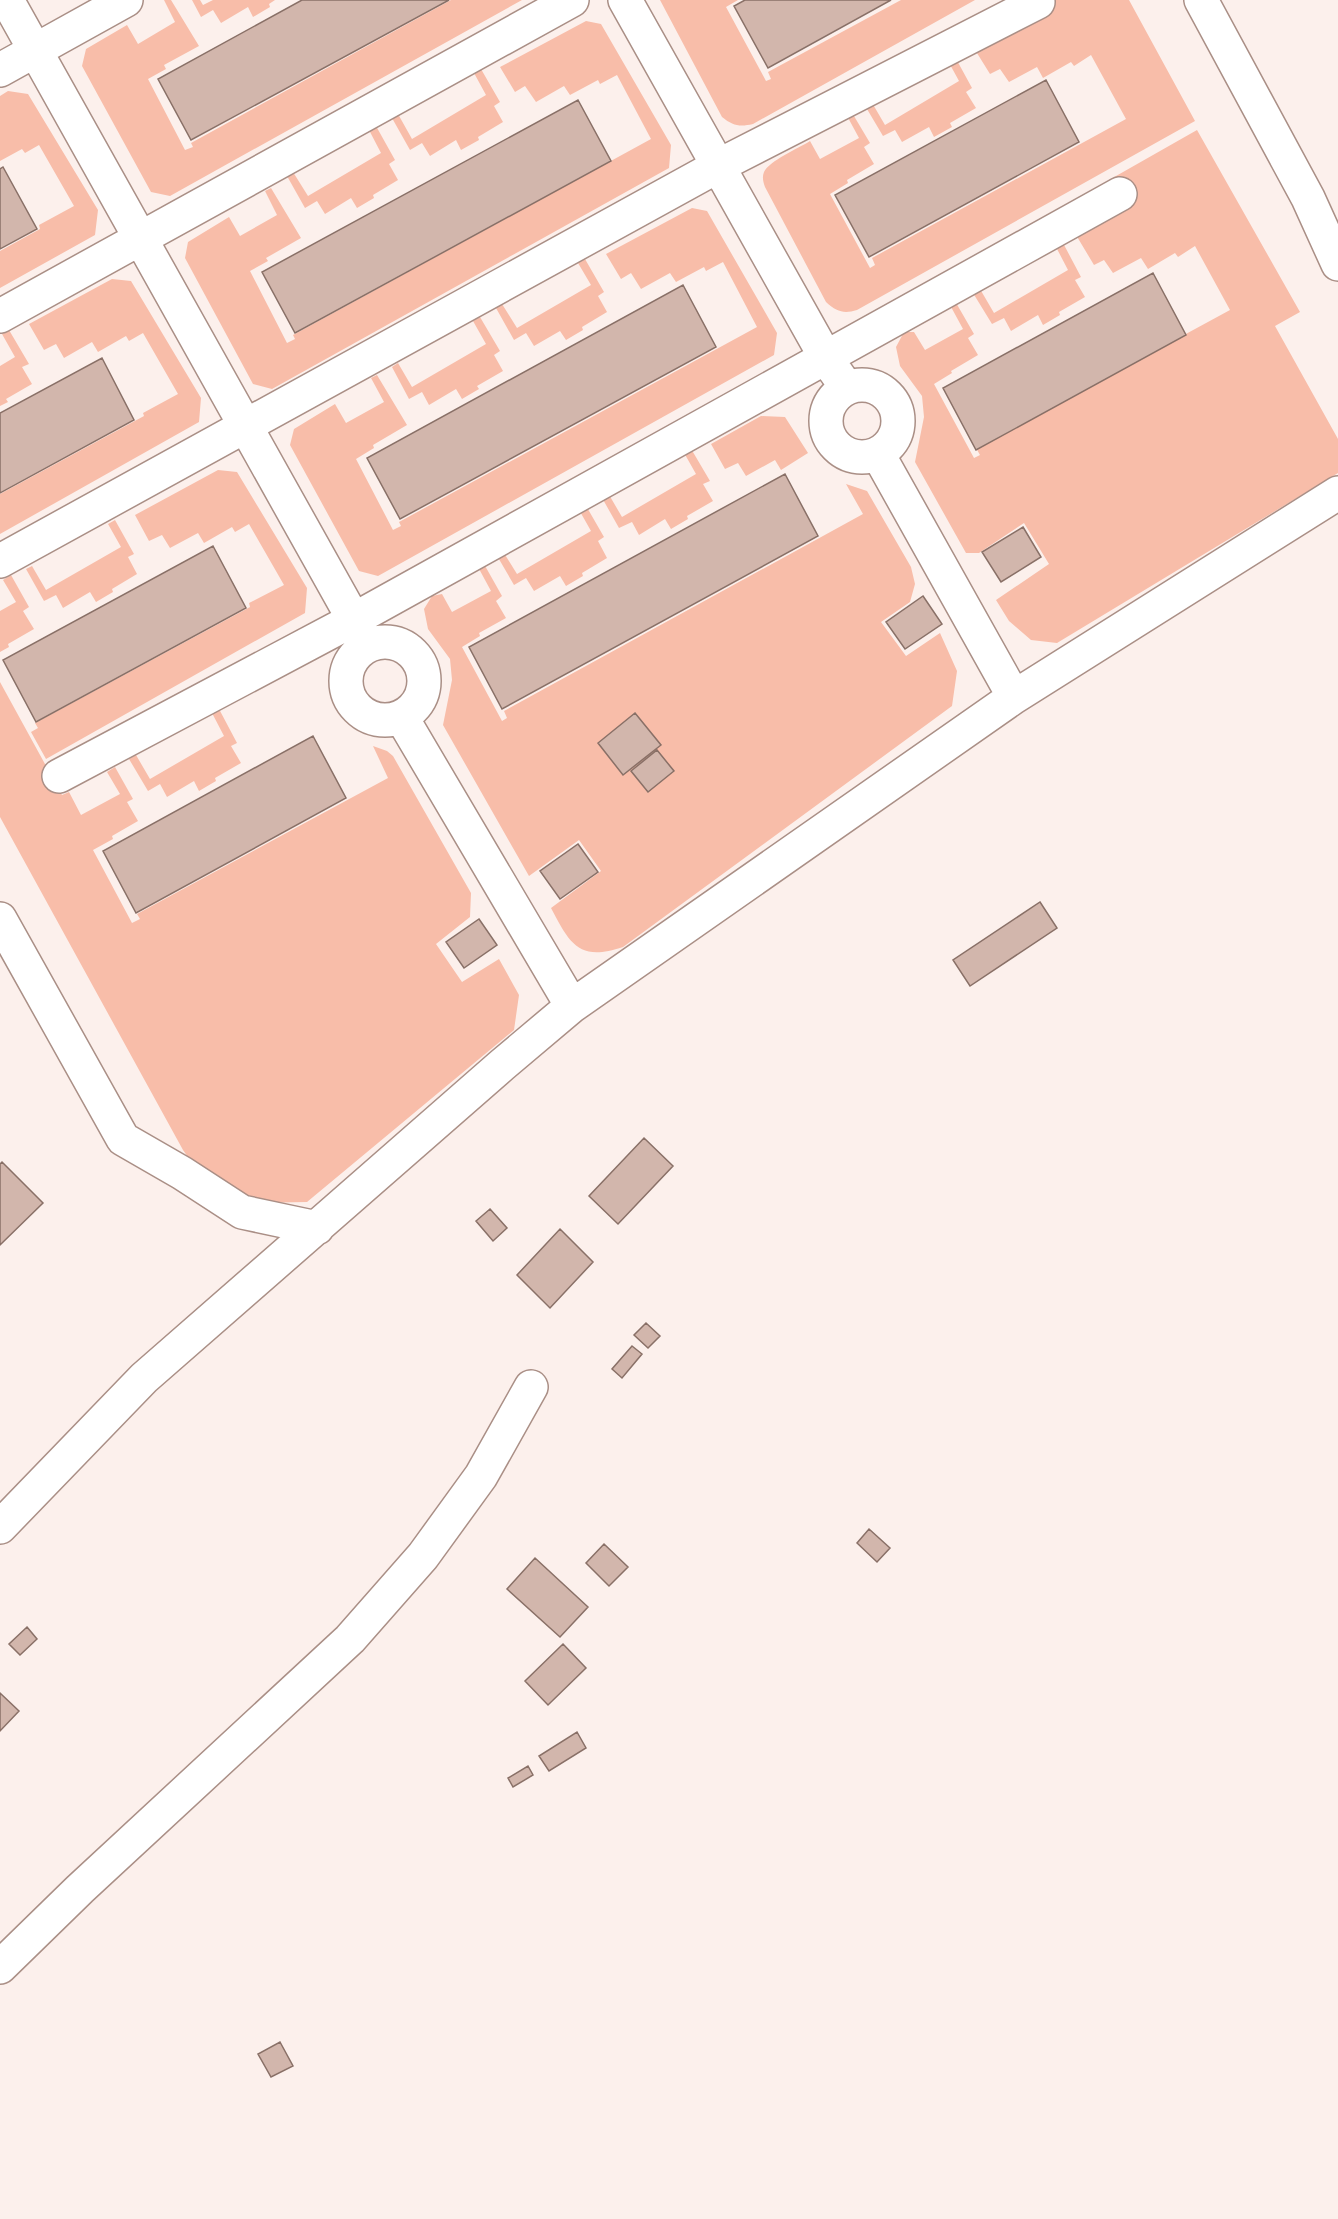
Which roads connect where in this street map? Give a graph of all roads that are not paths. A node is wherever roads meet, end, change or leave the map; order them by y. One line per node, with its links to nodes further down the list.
1 (7, 0): 7 (street)
2 (126, 0): 7 (street)
3 (572, 0): 13 (street)
4 (625, 0): 9 (street)
5 (1201, 0): 11 (street)
6 (1038, 2): 9 (street)
7 (34, 50): 8 (street); 13 (street)
8 (0, 69)
9 (718, 166): 16 (street); 18 (street)
10 (1120, 194): 16 (street)
11 (1308, 198): 12 (street); 14 (street)
12 (1338, 220)
13 (140, 240): 15 (street); 18 (street)
14 (1338, 264)
15 (0, 316)
16 (826, 358): 17 (street); 22 (street)
17 (847, 388): 19 (street); 19 (street)
18 (244, 427): 21 (street); 22 (street)
19 (878, 454): 23 (street)
20 (1338, 493): 23 (street)
21 (0, 561)
22 (360, 633): 24 (street); 24 (street); 25 (street)
23 (1014, 697): 27 (street)
24 (402, 718): 27 (street)
25 (59, 776)
26 (0, 918): 28 (street)
27 (572, 1006): 28 (street)
28 (317, 1227): 30 (street)
29 (531, 1387): 31 (street)
30 (0, 1527)
31 (0, 1967)

